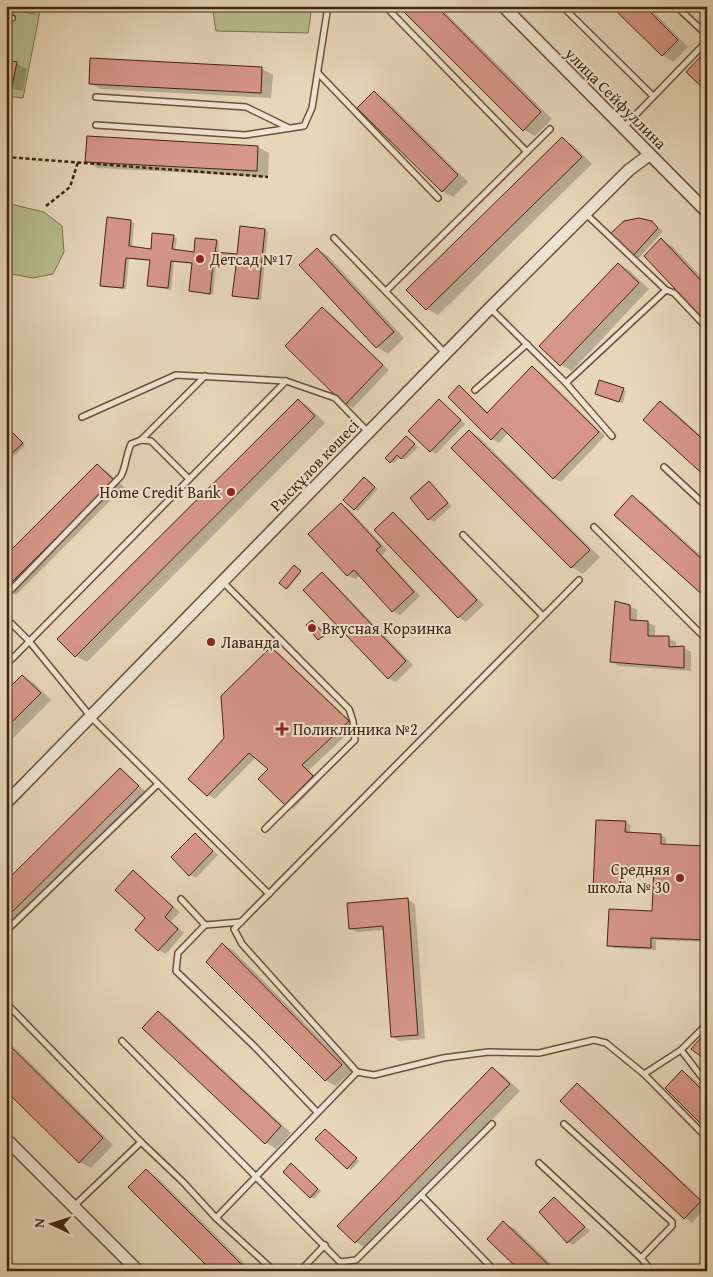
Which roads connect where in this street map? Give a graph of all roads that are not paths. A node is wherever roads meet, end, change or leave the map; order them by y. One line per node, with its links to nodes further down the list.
1 (328, 6): 8 (lane)
2 (385, 6): 15 (lane)
3 (503, 6): 13 (street, улица Сейфуллина)
4 (562, 6): 9 (lane)
5 (676, 6): 6 (lane)
6 (707, 35)
7 (707, 41): 9 (lane)
8 (318, 73): 12 (lane); 17 (lane)
9 (654, 96): 13 (lane)
10 (96, 97): 12 (lane)
11 (96, 125): 12 (lane)
12 (290, 128)
13 (622, 128): 16 (street, улица Сейфуллина)
14 (550, 129): 15 (lane)
15 (527, 152): 22 (lane)
16 (648, 155): 18 (street, улица Сейфуллина); 19 (street, Рысқұлов көшесі)
17 (438, 198)
18 (707, 212)
19 (585, 214): 21 (lane); 23 (street, Рысқұлов көшесі)
20 (334, 238): 22 (lane)
21 (666, 290): 24 (lane); 29 (lane)
22 (386, 291): 26 (lane)
23 (490, 308): 25 (lane); 26 (street, Рысқұлов көшесі)
24 (707, 328)
25 (527, 344): 29 (lane); 30 (lane)
26 (446, 353): 32 (street, Рысқұлов көшесі)
27 (205, 376): 28 (lane); 31 (lane); 34 (lane)
28 (286, 381): 32 (lane); 36 (lane)
29 (566, 383): 33 (lane)
30 (475, 390)
31 (82, 417)
32 (368, 433): 41 (street, Рысқұлов көшесі)
33 (612, 436)
34 (141, 440): 36 (lane); 42 (lane)
35 (664, 466): 37 (lane)
36 (189, 479): 46 (lane)
37 (707, 507)
38 (594, 527): 45 (lane)
39 (463, 534): 43 (lane)
40 (579, 580): 43 (lane)
41 (223, 582): 48 (street, Рысқұлов көшесі); 51 (lane)
42 (6, 595)
43 (544, 616): 52 (lane)
44 (6, 618): 46 (lane)
45 (707, 640)
46 (29, 641): 47 (lane); 48 (lane)
47 (6, 664)
48 (92, 717): 49 (lane); 50 (street, Рысқұлов көшесі)
49 (158, 784): 52 (lane); 56 (lane)
50 (6, 803)
51 (265, 829)
52 (268, 894): 54 (lane)
53 (180, 899): 55 (lane)
54 (242, 922): 55 (lane); 61 (lane)
55 (205, 926): 64 (lane)
56 (6, 930)
57 (6, 1003): 69 (lane)
58 (707, 1024): 60 (lane)
59 (122, 1041): 71 (lane)
60 (680, 1050): 62 (lane); 63 (lane)
61 (357, 1072): 62 (lane); 64 (lane)
62 (644, 1074): 67 (lane)
63 (707, 1080)
64 (317, 1112): 71 (lane)
65 (492, 1124): 72 (lane)
66 (564, 1124): 76 (lane)
67 (707, 1138)
68 (6, 1139): 73 (street)
69 (141, 1142): 73 (lane); 74 (lane)
70 (539, 1163): 76 (lane)
71 (255, 1176): 74 (lane); 75 (lane)
72 (422, 1196): 75 (lane); 80 (lane)
73 (74, 1206): 77 (street)
74 (216, 1218): 78 (lane)
75 (325, 1244): 79 (lane)
76 (641, 1258): 81 (lane)
77 (138, 1271)
78 (274, 1271)
79 (300, 1271)
80 (495, 1271)
81 (652, 1271)

